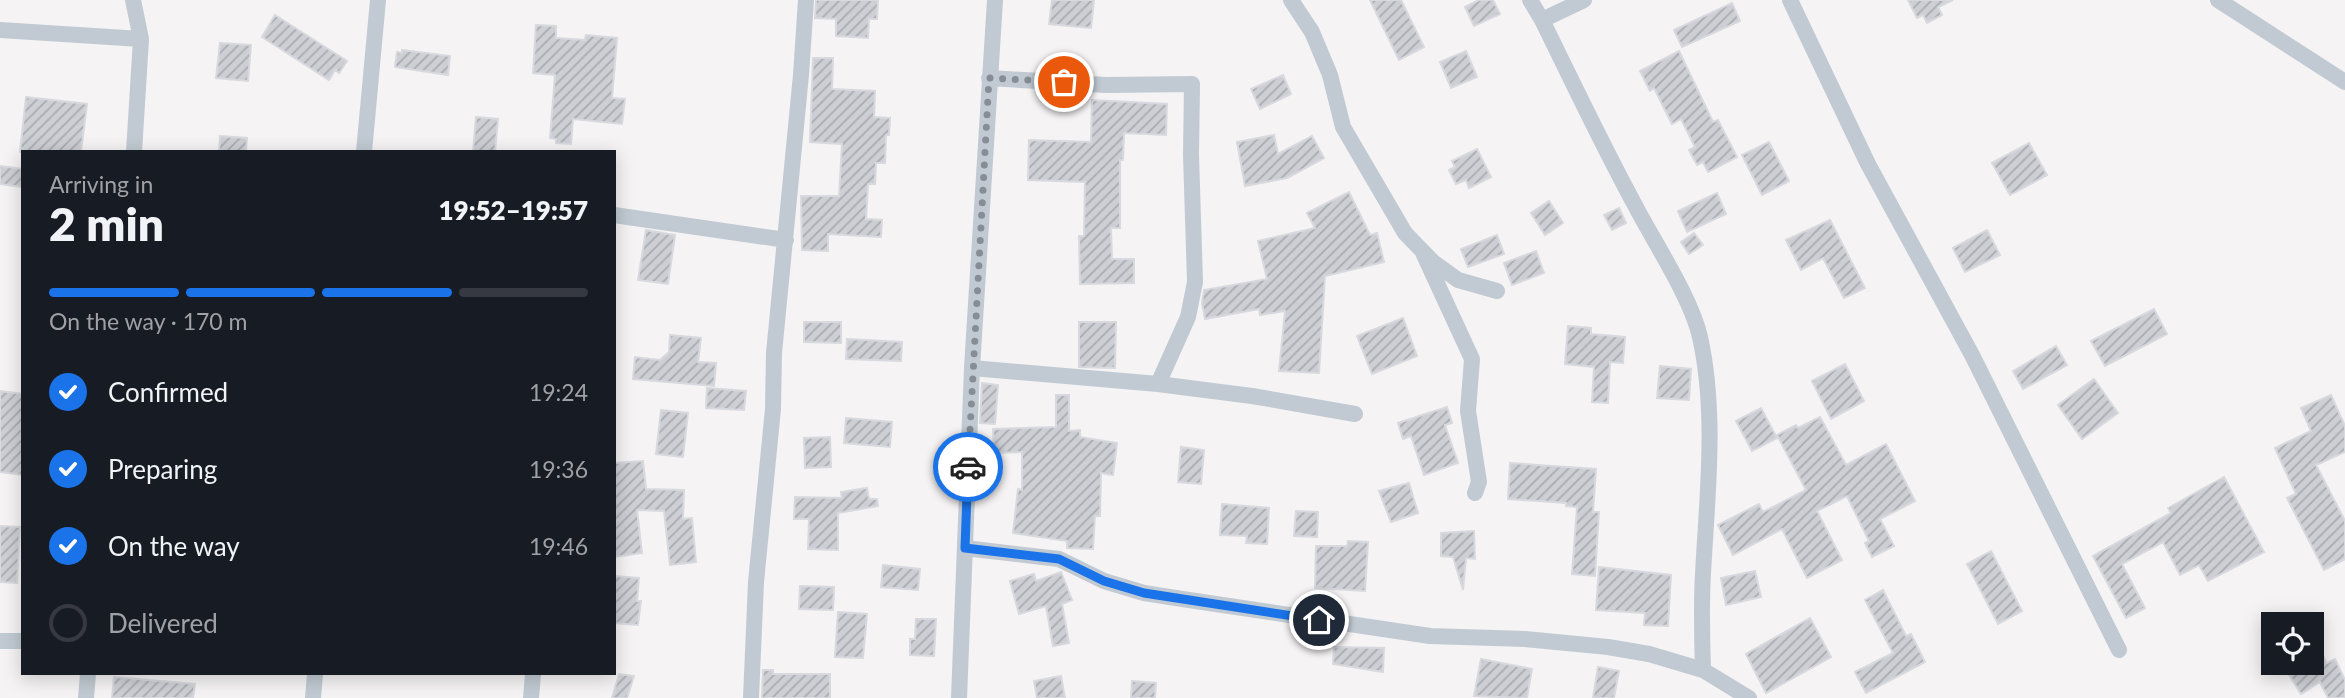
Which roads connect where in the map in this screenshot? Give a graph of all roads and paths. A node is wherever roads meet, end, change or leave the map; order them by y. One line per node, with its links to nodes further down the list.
1 (133, 0): 12 (street)
2 (378, 0): 16 (street)
3 (806, 0): 18 (street)
4 (995, 0): 13 (street)
5 (1291, 0): 19 (street)
6 (1530, 0): 10 (street)
7 (1584, 0): 10 (street)
8 (1790, 0): 28 (street)
9 (2218, 0): 14 (street)
10 (1542, 20): 29 (street)
11 (0, 30): 12 (street)
12 (141, 39): 15 (street)
13 (989, 78): 21 (street); 22 (street)
14 (2345, 82)
15 (134, 150)
16 (364, 150)
17 (616, 215): 18 (street)
18 (786, 240): 36 (street)
19 (1421, 250): 20 (street); 24 (street)
20 (1497, 290)
21 (972, 368): 22 (street); 25 (street)
22 (1158, 384): 23 (street)
23 (1355, 414)
24 (1475, 493)
25 (965, 548): 29 (street); 37 (street)
26 (0, 641): 27 (street)
27 (21, 641)
28 (2119, 650)
29 (1703, 670): 38 (street)
30 (88, 675): 33 (street)
31 (315, 675): 34 (street)
32 (533, 675): 35 (street)
33 (86, 698)
34 (313, 698)
35 (531, 698)
36 (751, 698)
37 (959, 698)
38 (1749, 698)

